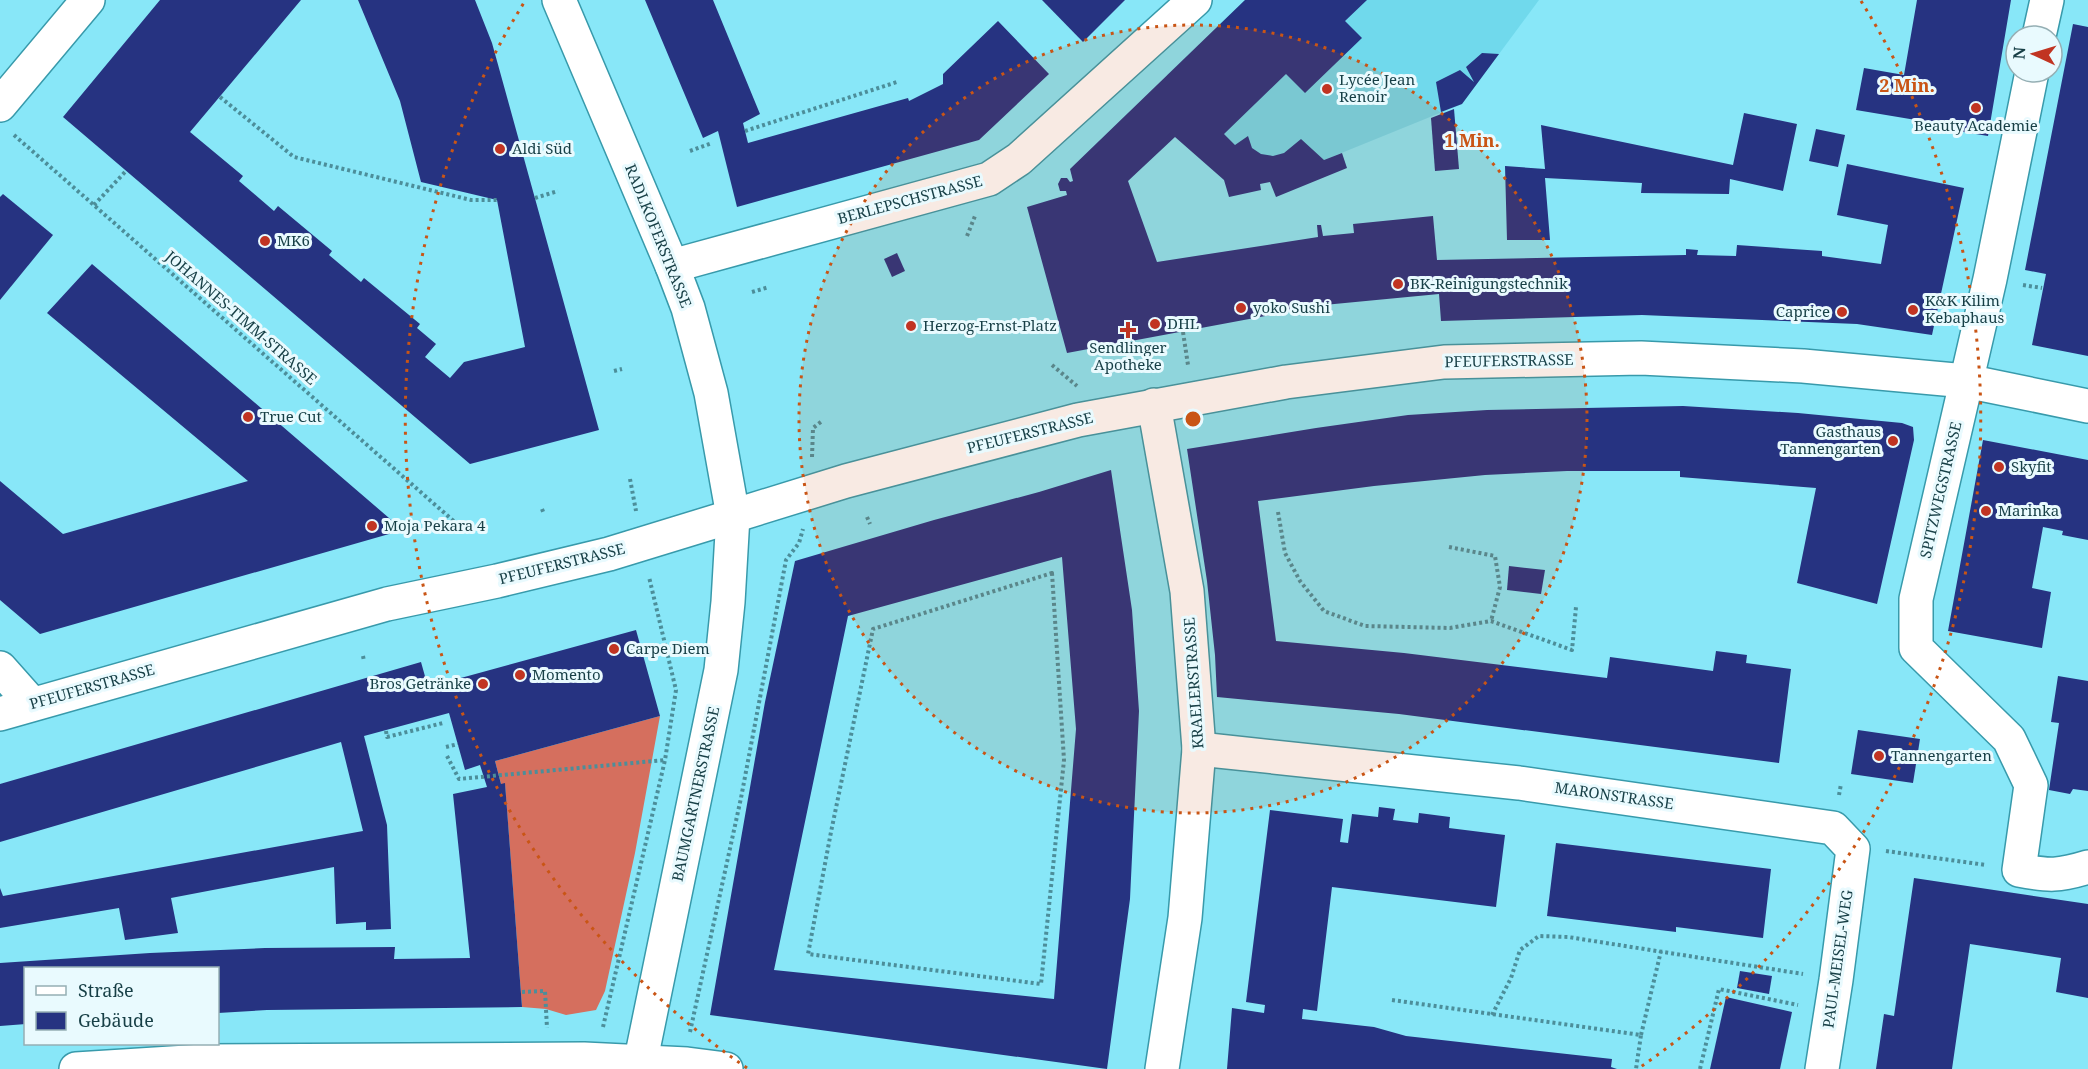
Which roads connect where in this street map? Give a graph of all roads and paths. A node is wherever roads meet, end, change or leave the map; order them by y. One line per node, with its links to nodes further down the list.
1 (88, 0): 9 (street)
2 (559, 0): 18 (street, RADLKOFERSTRASSE)
3 (1195, 0): 18 (street, BERLEPSCHSTRASSE)
4 (2047, 0): 5 (street)
5 (2042, 24)
6 (897, 82): 10 (path)
7 (2030, 84): 26 (street, SPITZWEGSTRASSE)
8 (220, 97): 16 (path)
9 (3, 116): 17 (path, JOHANNES-TIMM-STRASSE)
10 (745, 131)
11 (712, 143): 12 (path)
12 (690, 151)
13 (126, 171): 17 (path)
14 (558, 191): 15 (path)
15 (535, 198)
16 (497, 200)
17 (94, 205): 37 (path, JOHANNES-TIMM-STRASSE)
18 (672, 266): 34 (street, RADLKOFERSTRASSE)
19 (769, 287): 20 (path)
20 (752, 292)
21 (1183, 332): 23 (path)
22 (1052, 365): 27 (path)
23 (1188, 365)
24 (622, 369): 25 (path)
25 (614, 371)
26 (1966, 381): 28 (street, PFEUFERSTRASSE); 29 (street, PFEUFERSTRASSE); 55 (street, SPITZWEGSTRASSE)
27 (1078, 387)
28 (1154, 405): 34 (street, PFEUFERSTRASSE); 50 (street, KRAELERSTRASSE)
29 (2088, 406)
30 (822, 421): 31 (path)
31 (813, 428)
32 (630, 479): 38 (path)
33 (1278, 512): 42 (path)
34 (733, 516): 38 (street, PFEUFERSTRASSE); 67 (street, BAUMGARTNERSTRASSE)
35 (867, 517): 36 (path)
36 (870, 524)
37 (465, 531)
38 (643, 543): 44 (street, PFEUFERSTRASSE); 52 (path)
39 (799, 543): 66 (path)
40 (1449, 547): 42 (path)
41 (1576, 607): 42 (path)
42 (1491, 621)
43 (0, 668): 44 (street)
44 (32, 704): 45 (street, PFEUFERSTRASSE)
45 (0, 714)
46 (443, 723): 47 (path)
47 (386, 731)
48 (458, 744): 49 (path)
49 (447, 747)
50 (1199, 748): 53 (street, MARONSTRASSE); 70 (street, KRAELERSTRASSE)
51 (447, 756): 52 (path)
52 (665, 760): 65 (path)
53 (1853, 849): 55 (path); 73 (street, PAUL-MEISEL-WEG)
54 (2088, 867): 55 (street)
55 (2019, 870)
56 (1661, 951): 57 (path); 63 (path); 64 (path)
57 (1799, 974)
58 (1041, 984): 58 (path)
59 (522, 992): 62 (path)
60 (1392, 1000): 63 (path)
61 (1793, 1004): 72 (path)
62 (546, 1014)
63 (1492, 1015): 64 (path)
64 (1641, 1035): 71 (path)
65 (596, 1059): 67 (street); 68 (street)
66 (687, 1064): 67 (street); 69 (street)
67 (640, 1065)
68 (76, 1069)
69 (726, 1069)
70 (1162, 1069)
71 (1636, 1069)
72 (1700, 1069)
73 (1822, 1069)

